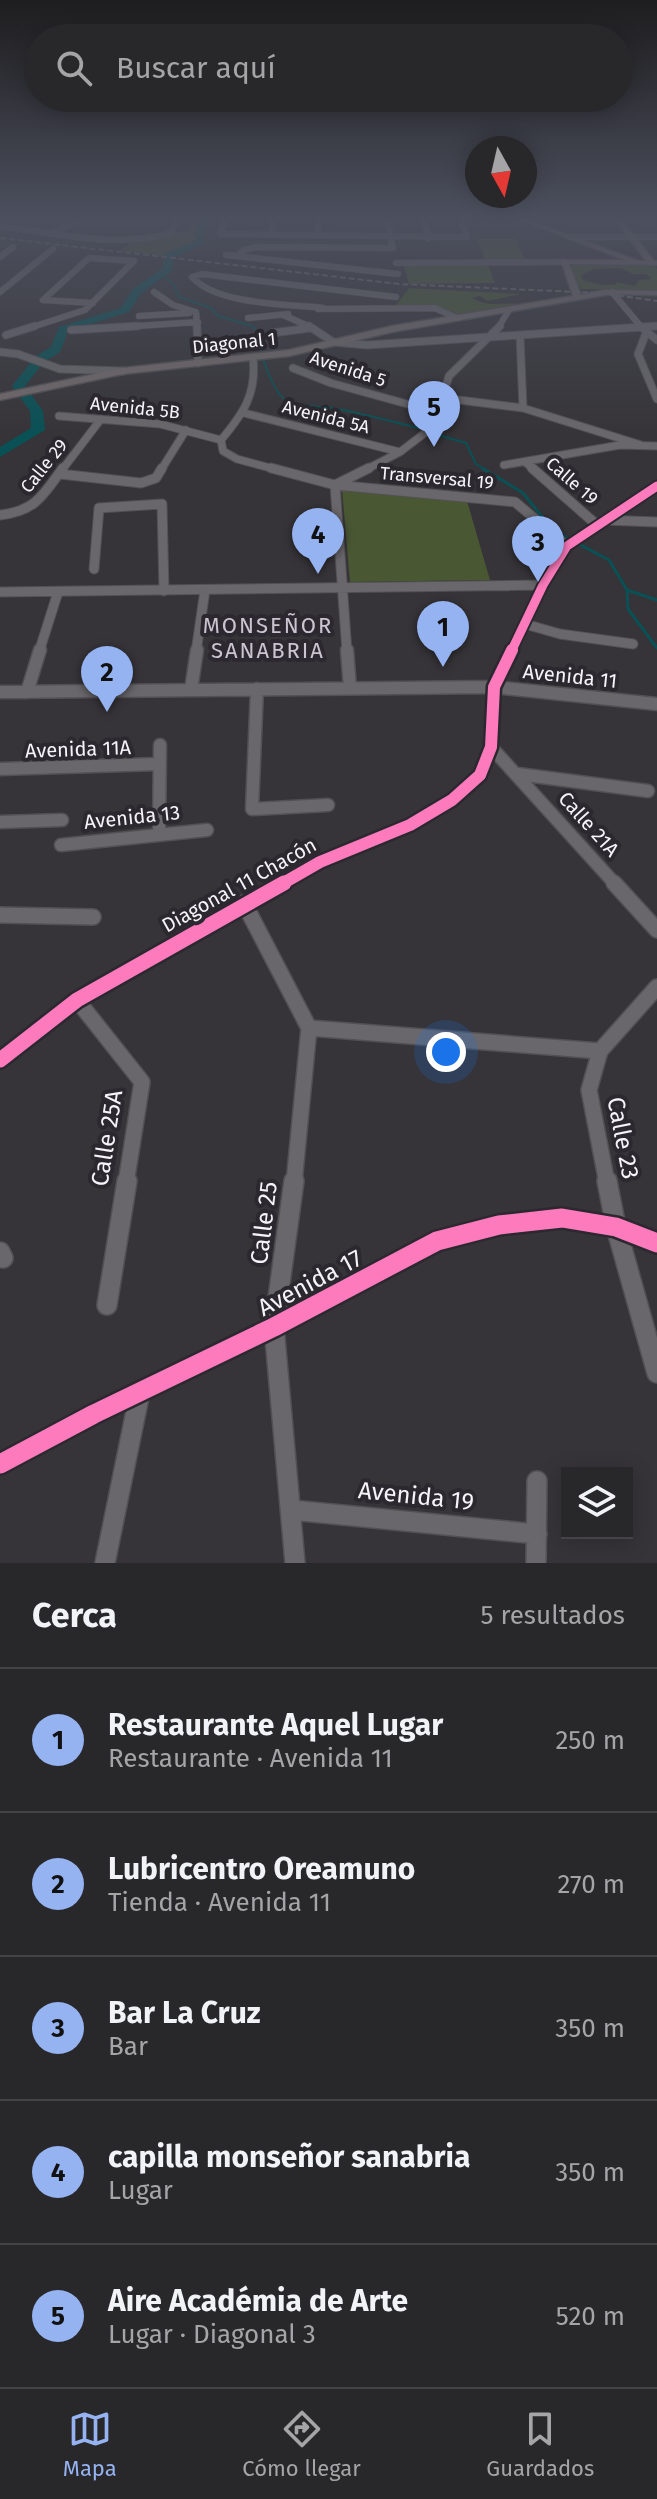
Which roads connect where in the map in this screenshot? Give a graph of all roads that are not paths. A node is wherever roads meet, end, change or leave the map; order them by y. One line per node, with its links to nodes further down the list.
1 (55, 289): 12 (street)
2 (107, 289): 12 (street)
3 (204, 289): 13 (street)
4 (321, 289): 11 (street)
5 (397, 289): 11 (street)
6 (576, 289): 10 (main road)
7 (154, 292): 16 (street)
8 (612, 292): 9 (main road, Diagonal 1); 10 (main road, Diagonal 1); 26 (street)
9 (657, 293)
10 (578, 294): 15 (main road, Diagonal 1)
11 (393, 297): 14 (street)
12 (93, 303): 27 (street)
13 (323, 308): 14 (street); 17 (street)
14 (386, 309): 20 (street)
15 (509, 310): 20 (main road, Diagonal 1); 29 (street)
16 (196, 312): 18 (street); 21 (street)
17 (283, 315): 19 (street); 23 (street)
18 (139, 316)
19 (248, 318)
20 (457, 318): 31 (main road, Diagonal 1)
21 (198, 322): 24 (street); 35 (street)
22 (657, 326): 26 (street)
23 (313, 327): 25 (street); 31 (street)
24 (71, 330)
25 (272, 333)
26 (644, 333): 28 (street); 30 (street); 39 (street)
27 (3, 334): 33 (street)
28 (520, 335): 29 (street); 43 (street)
29 (488, 338): 31 (street); 41 (street)
30 (657, 340)
31 (333, 342): 34 (main road, Diagonal 1)
32 (0, 352): 33 (street)
33 (18, 354): 37 (street)
34 (255, 357): 35 (main road, Diagonal 1); 44 (street)
35 (198, 363): 37 (main road, Diagonal 1)
36 (293, 368): 45 (street, Avenida 5)
37 (123, 371): 40 (main road, Diagonal 1)
38 (657, 375): 39 (street)
39 (647, 376): 42 (street)
40 (0, 397)
41 (443, 398): 43 (street); 45 (street)
42 (657, 399)
43 (523, 408): 50 (street)
44 (244, 413): 49 (street); 52 (street, Avenida 5A)
45 (440, 413): 52 (street)
46 (59, 416): 47 (street, Avenida 5B)
47 (101, 419): 48 (street, Avenida 5B); 55 (street, Calle 29)
48 (186, 430): 49 (street, Avenida 5B); 55 (street)
49 (221, 440): 56 (street, Avenida 5B)
50 (641, 445): 51 (street); 53 (street)
51 (657, 446)
52 (400, 452): 56 (street)
53 (525, 462): 54 (street); 60 (street, Calle 19)
54 (504, 465)
55 (60, 474): 58 (street, Calle 29)
56 (335, 485): 61 (street, Transversal 19); 64 (street)
57 (657, 486): 60 (street)
58 (0, 515)
59 (657, 522): 60 (street)
60 (600, 523): 61 (street)
61 (567, 546): 63 (street)
62 (94, 569): 66 (street)
63 (543, 585): 64 (street); 69 (street)
64 (342, 588): 65 (street); 72 (street)
65 (205, 590): 66 (street); 74 (street)
66 (164, 591): 68 (street)
67 (0, 592): 68 (street)
68 (58, 592): 76 (street)
69 (525, 624): 70 (street); 71 (street)
70 (633, 644)
71 (494, 687): 72 (street, Avenida 11); 77 (street, Avenida 11); 79 (street)
72 (350, 688): 73 (street, Avenida 11)
73 (257, 689): 74 (street, Avenida 11); 84 (street)
74 (191, 690): 76 (street, Avenida 11)
75 (0, 692): 76 (street, Avenida 11)
76 (27, 692)
77 (657, 704)
78 (160, 745): 80 (street)
79 (491, 747): 82 (street, Calle 21A); 90 (street, Diagonal 11 Chacón)
80 (158, 764): 81 (street, Avenida 11A); 88 (street)
81 (1, 773)
82 (518, 774): 83 (street); 93 (street, Calle 21A)
83 (648, 791)
84 (328, 805)
85 (62, 820): 86 (street, Avenida 13)
86 (0, 822)
87 (207, 830): 88 (street, Avenida 13)
88 (159, 835): 89 (street, Avenida 13)
89 (61, 845)
90 (244, 903): 95 (street, Diagonal 11 Chacón); 96 (street)
91 (0, 915): 92 (street)
92 (93, 917)
93 (657, 930)
94 (657, 987): 97 (street)
95 (77, 1000): 98 (street, Diagonal 11 Chacón); 101 (street, Calle 25A)
96 (309, 1028): 97 (street); 102 (street, Calle 25)
97 (600, 1051): 99 (street, Calle 23)
98 (0, 1060)
99 (616, 1227): 100 (street, Avenida 17); 102 (street, Avenida 17); 103 (street, Calle 23)
100 (657, 1243)
101 (107, 1305)
102 (274, 1327): 104 (street, Avenida 17); 107 (street, Calle 25)
103 (657, 1373)
104 (140, 1392): 105 (street, Avenida 17); 109 (street)
105 (0, 1464)
106 (537, 1481): 108 (street)
107 (291, 1510): 108 (street, Avenida 19); 110 (street, Calle 25)
108 (537, 1534): 111 (street)
109 (105, 1563)
110 (295, 1563)
111 (536, 1563)

